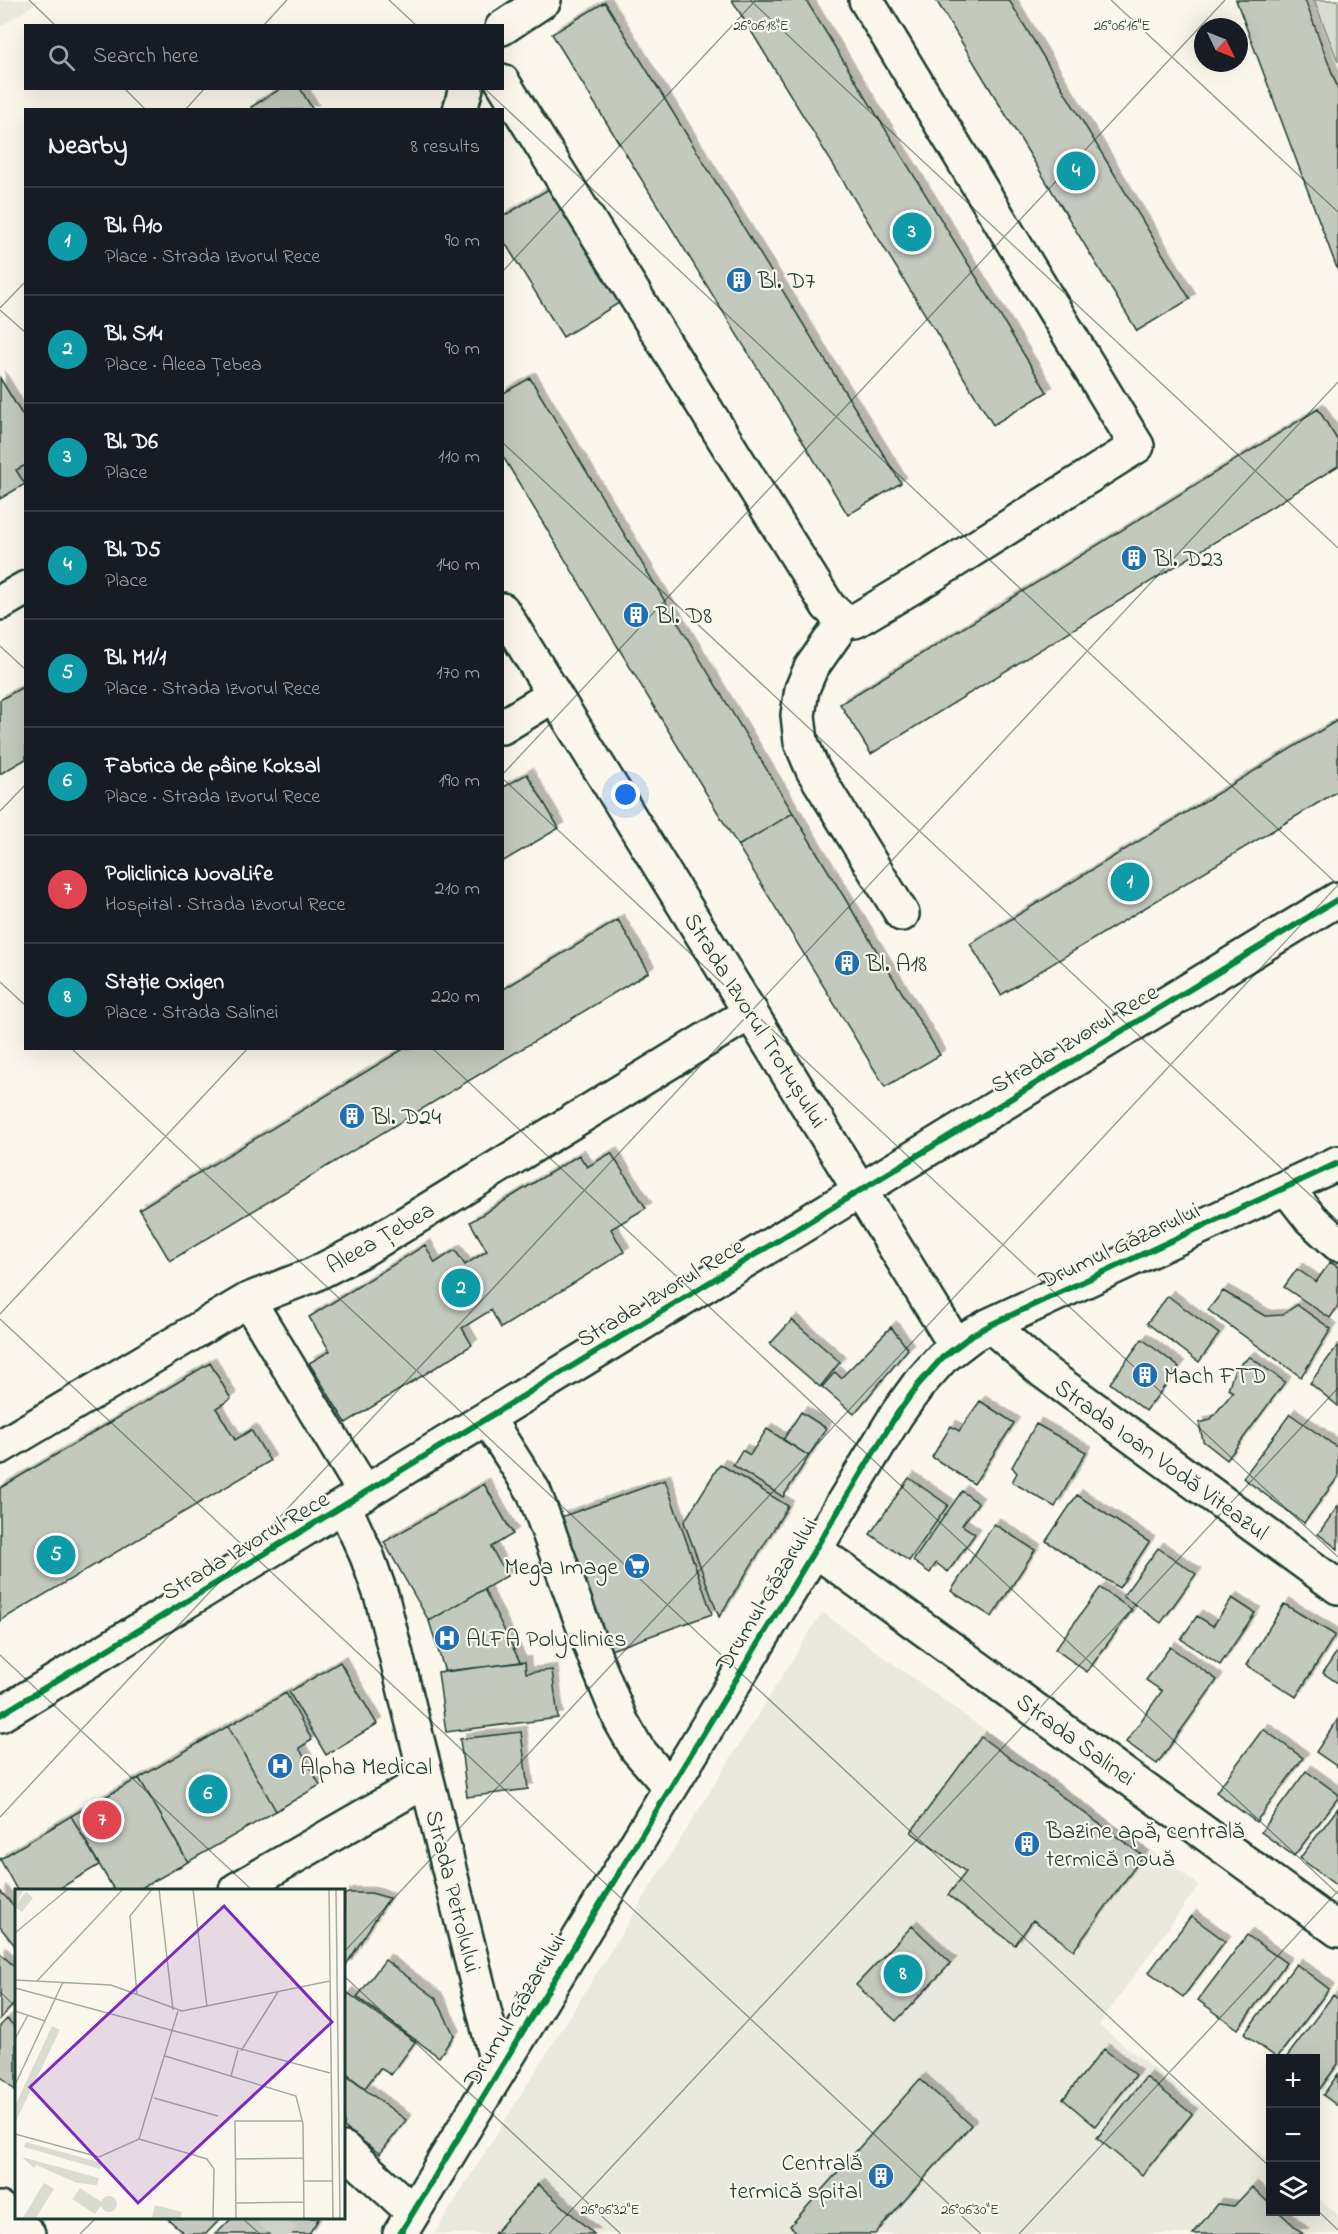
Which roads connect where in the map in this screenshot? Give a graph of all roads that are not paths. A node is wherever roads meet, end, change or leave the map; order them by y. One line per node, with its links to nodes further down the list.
1 (544, 0): 3 (street)
2 (866, 0): 10 (street)
3 (504, 27)
4 (504, 84): 10 (street)
5 (465, 90): 6 (street)
6 (461, 108)
7 (24, 589): 8 (street)
8 (0, 603)
9 (504, 613): 11 (street, Strada Izvorul Trotușului)
10 (844, 621): 14 (street)
11 (554, 695): 12 (street); 15 (street, Strada Izvorul Trotușului)
12 (504, 726)
13 (1338, 899): 18 (street, Strada Izvorul Rece)
14 (902, 914)
15 (752, 1012): 18 (street, Strada Izvorul Trotușului); 20 (street, Aleea Țebea)
16 (1338, 1163): 17 (street, Drumul Găzarului)
17 (1286, 1187): 19 (street); 21 (street, Drumul Găzarului)
18 (860, 1190): 22 (street, Strada Izvorul Trotușului); 23 (street, Strada Izvorul Rece)
19 (1338, 1244)
20 (248, 1300): 24 (street, Aleea Țebea); 25 (street, Strada Petrolului)
21 (990, 1325): 22 (street, Drumul Găzarului); 27 (street, Strada Ioan Vodă Viteazul)
22 (956, 1346): 26 (street, Drumul Găzarului)
23 (488, 1418): 25 (street, Strada Izvorul Rece); 30 (street)
24 (0, 1448)
25 (354, 1499): 28 (street, Strada Izvorul Rece); 29 (street, Strada Petrolului)
26 (814, 1550): 30 (street, Drumul Găzarului); 32 (street, Strada Salinei)
27 (1338, 1587)
28 (0, 1715)
29 (427, 1780): 31 (street); 33 (street, Strada Petrolului)
30 (670, 1787): 33 (street, Drumul Găzarului)
31 (239, 1889)
32 (1338, 1930)
33 (499, 2071): 36 (street, Drumul Găzarului)
34 (345, 2150): 36 (street)
35 (0, 2209): 37 (street)
36 (406, 2223)
37 (27, 2234)

